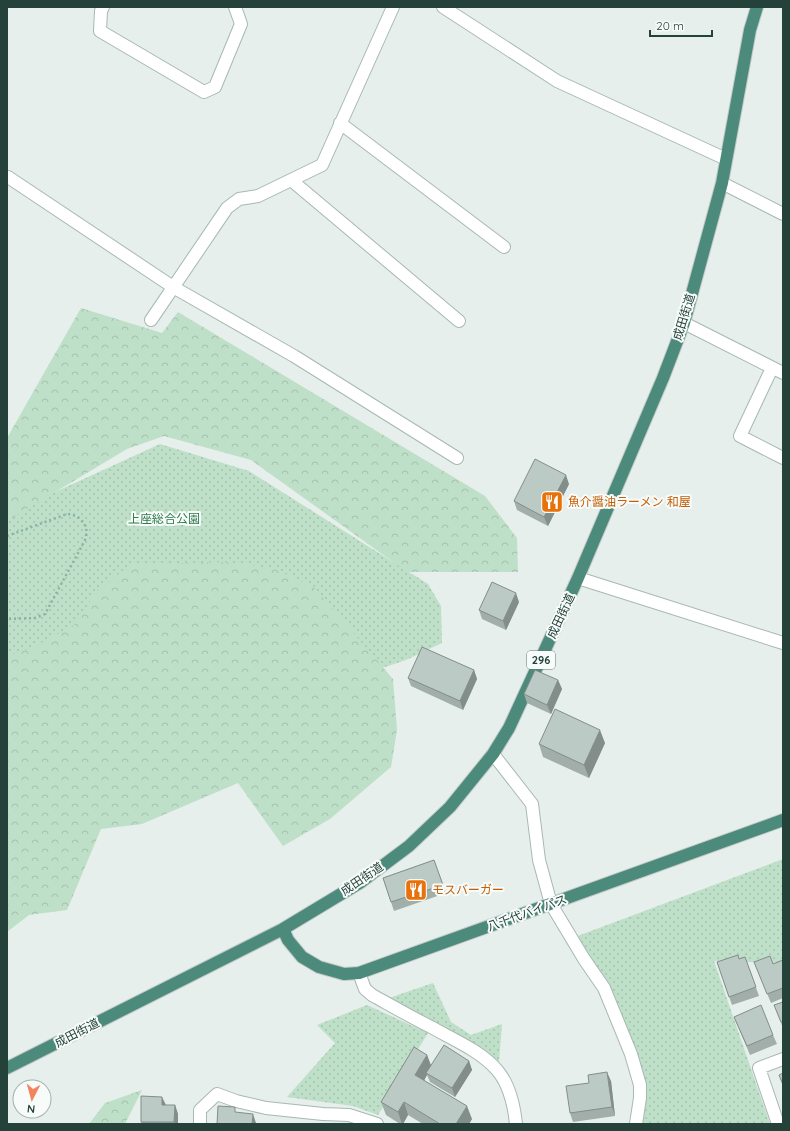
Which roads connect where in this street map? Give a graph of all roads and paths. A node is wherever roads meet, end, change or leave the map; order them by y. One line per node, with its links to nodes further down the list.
1 (103, 7): 2 (street)
2 (235, 7)
3 (393, 7): 6 (street)
4 (443, 7): 7 (street)
5 (757, 7): 7 (highway, 成田街道 / 296)
6 (340, 123): 9 (street); 12 (street)
7 (726, 159): 10 (highway, 成田街道 / 296)
8 (8, 177): 13 (street)
9 (291, 180): 13 (street); 15 (street)
10 (722, 183): 11 (street); 16 (highway, 成田街道 / 296)
11 (783, 214)
12 (504, 247)
13 (173, 287): 14 (street); 19 (street)
14 (151, 320)
15 (459, 321)
16 (684, 323): 17 (street); 22 (highway, 成田街道 / 296)
17 (772, 368): 18 (street); 20 (street)
18 (783, 373)
19 (457, 458)
20 (783, 458)
21 (7, 536): 23 (path)
22 (578, 578): 24 (street); 25 (highway, 成田街道 / 296)
23 (7, 619)
24 (783, 643)
25 (493, 754): 27 (street); 28 (highway, 成田街道 / 296)
26 (783, 820): 27 (highway, 八千代バイパス)
27 (551, 904): 29 (highway, 八千代バイパス); 36 (street)
28 (283, 929): 29 (highway, 八千代バイパス); 31 (highway, 成田街道 / 296)
29 (359, 973): 35 (street)
30 (783, 1059): 37 (street)
31 (7, 1068)
32 (322, 1119): 33 (street); 34 (street)
33 (200, 1124)
34 (377, 1124)
35 (516, 1124)
36 (636, 1124)
37 (778, 1124)

